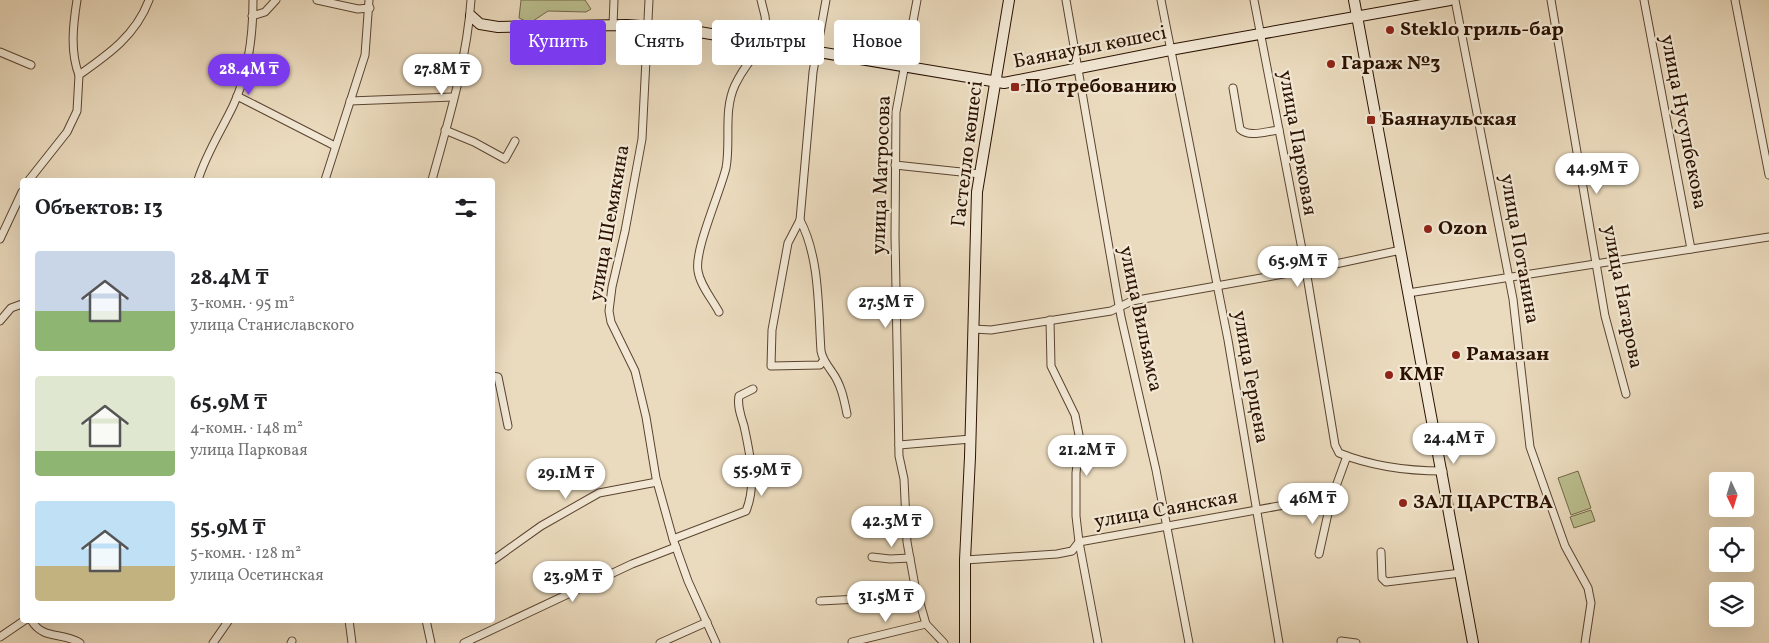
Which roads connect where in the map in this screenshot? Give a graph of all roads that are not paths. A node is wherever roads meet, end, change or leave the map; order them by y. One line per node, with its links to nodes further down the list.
1 (77, 0): 41 (street)
2 (149, 0): 41 (street)
3 (253, 0): 23 (street)
4 (276, 0): 23 (street)
5 (317, 0): 22 (street)
6 (471, 0): 24 (street)
7 (614, 0): 29 (street)
8 (649, 0): 26 (street, улица Шемякина)
9 (760, 0): 27 (street)
10 (826, 0): 28 (street)
11 (917, 0): 39 (street, улица Матросова)
12 (1009, 0): 42 (street, Гастелло көшесі)
13 (1066, 0): 40 (street, улица Вильямса)
14 (1161, 0): 32 (street, улица Герцена)
15 (1254, 0): 31 (street, улица Парковая)
16 (1354, 0): 25 (street)
17 (1450, 0): 25 (street, Баянауыл көшесі)
18 (1455, 0): 66 (street, улица Потанина)
19 (1551, 0): 64 (street, улица Натарова)
20 (1644, 0): 62 (street, улица Нусупбекова)
21 (1735, 0): 53 (street)
22 (370, 4): 46 (street)
23 (252, 16): 44 (street)
24 (470, 16): 29 (street, Баянауыл көшесі); 45 (street)
25 (1358, 18): 31 (street, Баянауыл көшесі); 63 (street)
26 (648, 20)
27 (765, 20)
28 (822, 20)
29 (613, 26): 30 (street, Баянауыл көшесі)
30 (616, 26)
31 (1260, 33): 32 (street, Баянауыл көшесі); 48 (street, улица Парковая)
32 (1170, 50): 40 (street, Баянауыл көшесі); 67 (street, улица Герцена)
33 (0, 52): 35 (street)
34 (824, 53): 39 (street, Баянауыл көшесі)
35 (31, 64)
36 (646, 65): 85 (street, улица Шемякина)
37 (747, 65): 71 (street)
38 (815, 65): 59 (street)
39 (904, 66): 42 (street, Баянауыл көшесі); 51 (street, улица Матросова)
40 (1078, 69): 42 (street, Баянауыл көшесі); 70 (street, улица Вильямса)
41 (79, 75): 54 (street)
42 (995, 81): 52 (street, Гастелло көшесі)
43 (1233, 88): 48 (street)
44 (237, 96): 50 (street); 55 (street)
45 (453, 97): 46 (street); 47 (street)
46 (350, 101): 50 (street)
47 (446, 130): 49 (street); 57 (street)
48 (1279, 130): 65 (street, улица Парковая)
49 (515, 141)
50 (335, 146): 56 (street)
51 (895, 165): 52 (street); 82 (street, улица Матросова)
52 (980, 174): 74 (street, Гастелло көшесі)
53 (1769, 175)
54 (30, 178)
55 (199, 178)
56 (326, 178)
57 (433, 178)
58 (20, 197): 61 (street)
59 (800, 220): 75 (street); 75 (street)
60 (1769, 237): 62 (street)
61 (0, 239)
62 (1692, 249): 64 (street)
63 (1401, 250): 65 (street); 68 (street)
64 (1597, 263): 66 (street); 78 (street, улица Натарова)
65 (1306, 270): 67 (street); 83 (street, улица Парковая)
66 (1509, 277): 68 (street); 127 (street, улица Потанина)
67 (1217, 285): 70 (street); 87 (street, улица Герцена)
68 (1408, 293): 84 (street)
69 (20, 305): 73 (street)
70 (1120, 307): 72 (street); 90 (street, улица Вильямса)
71 (719, 312)
72 (1050, 320): 74 (street); 92 (street)
73 (0, 321)
74 (974, 328): 81 (street, Гастелло көшесі)
75 (823, 361): 79 (street)
76 (495, 376): 80 (street)
77 (752, 389): 91 (street)
78 (1626, 394)
79 (847, 414)
80 (508, 426)
81 (971, 439): 82 (street); 99 (street, Гастелло көшесі)
82 (899, 445): 88 (street, улица Матросова)
83 (1346, 456): 84 (street); 86 (street)
84 (1443, 471): 100 (street)
85 (657, 482): 91 (street, улица Шемякина); 98 (street)
86 (1331, 500): 87 (street, улица Саянская); 95 (street)
87 (1257, 510): 90 (street, улица Саянская); 124 (street, улица Герцена)
88 (906, 522): 89 (street); 97 (street, улица Матросова)
89 (873, 525)
90 (1166, 527): 92 (street, улица Саянская); 123 (street, улица Вильямса)
91 (672, 539): 93 (street, улица Шемякина)
92 (1079, 542): 99 (street, улица Саянская); 122 (street)
93 (676, 547): 103 (street, улица Шемякина); 117 (street)
94 (1381, 552): 100 (street)
95 (1320, 554)
96 (872, 557): 97 (street)
97 (910, 558): 101 (street, улица Матросова)
98 (495, 559)
99 (965, 560): 121 (street, Гастелло көшесі)
100 (1460, 573): 126 (street)
101 (918, 596): 102 (street); 109 (street, улица Матросова)
102 (820, 601)
103 (706, 622): 118 (street); 119 (street, улица Шемякина)
104 (21, 623): 110 (street)
105 (33, 623): 113 (street)
106 (226, 623): 114 (street)
107 (349, 623): 115 (street)
108 (427, 623): 116 (street)
109 (926, 624): 112 (street); 120 (street, улица Матросова)
110 (0, 637)
111 (1341, 641): 125 (street)
112 (852, 642)
113 (80, 643)
114 (212, 643)
115 (352, 643)
116 (431, 643)
117 (464, 643)
118 (660, 643)
119 (716, 643)
120 (944, 643)
121 (965, 643)
122 (1098, 643)
123 (1189, 643)
124 (1280, 643)
125 (1356, 643)
126 (1473, 643)
127 (1584, 643)

